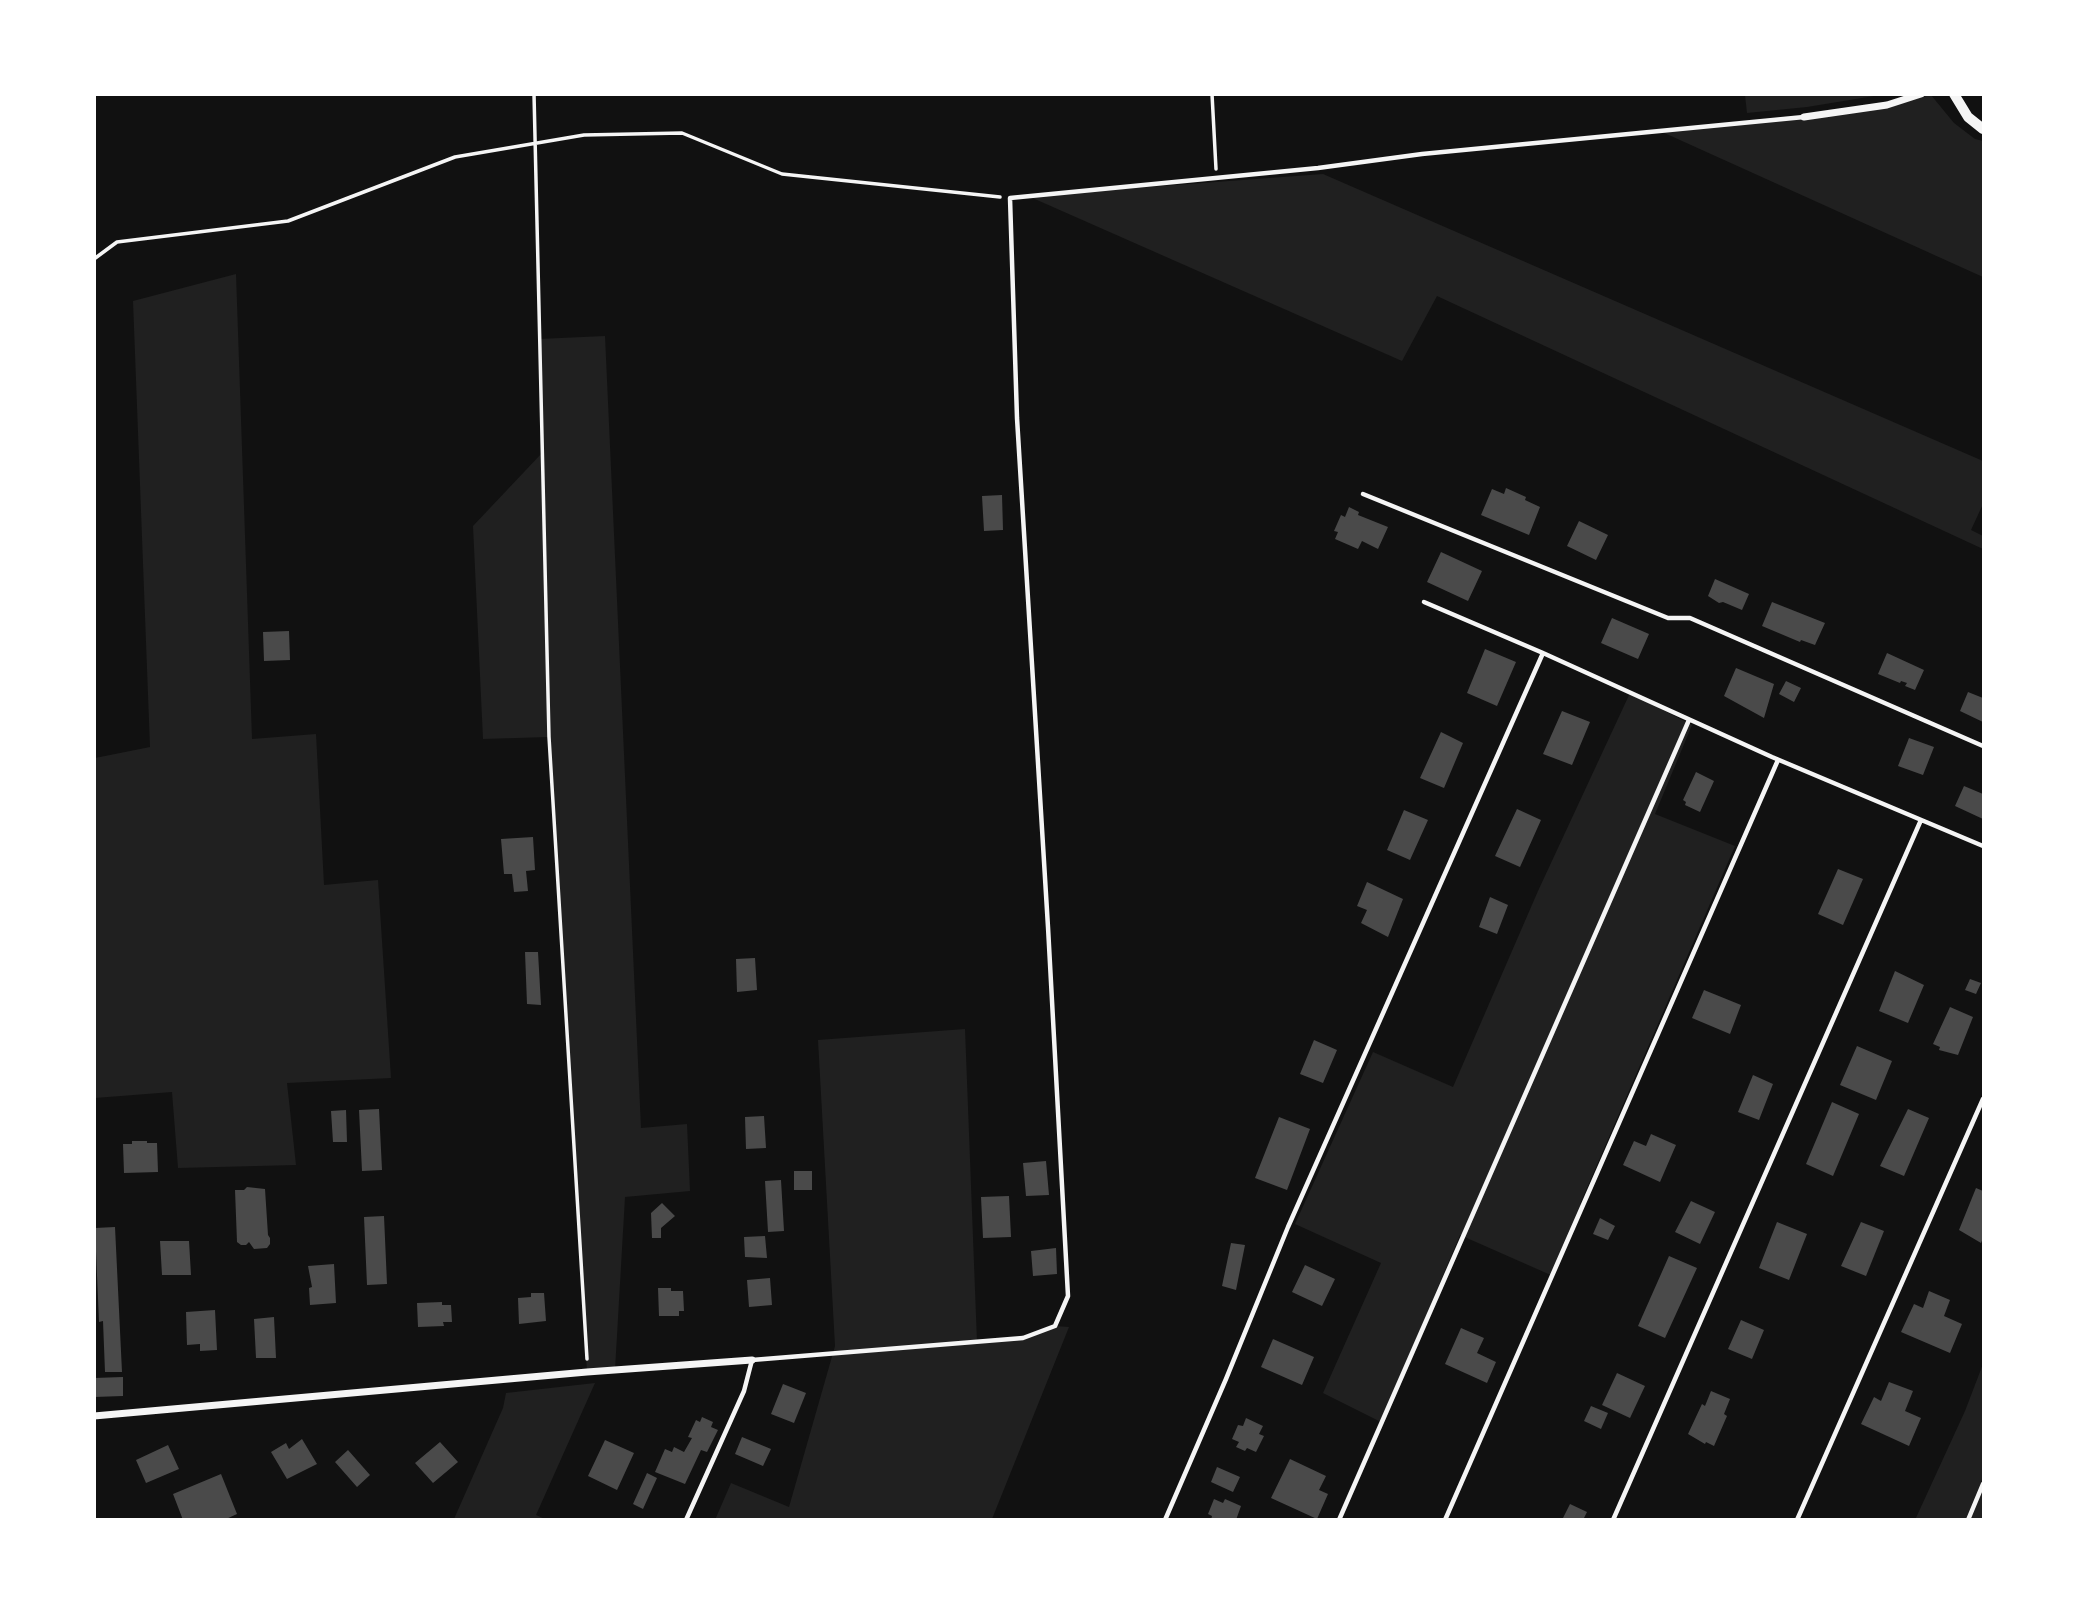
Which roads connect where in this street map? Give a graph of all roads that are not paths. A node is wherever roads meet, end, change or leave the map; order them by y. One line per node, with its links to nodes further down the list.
1 (1921, 94): 3 (street)
2 (1954, 94): 4 (street)
3 (1804, 117): 14 (lane)
4 (1983, 130)
5 (1363, 494): 9 (lane)
6 (1424, 602): 7 (lane)
7 (1543, 653): 8 (lane); 18 (lane)
8 (1689, 720): 10 (lane); 19 (lane)
9 (1983, 746)
10 (1778, 760): 11 (lane); 20 (lane)
11 (1921, 820): 12 (lane); 21 (lane)
12 (1983, 846)
13 (1983, 1099): 22 (lane)
14 (751, 1360): 15 (street); 17 (lane)
15 (94, 1416)
16 (1983, 1484): 23 (lane)
17 (685, 1520)
18 (1165, 1520)
19 (1339, 1520)
20 (1445, 1520)
21 (1613, 1520)
22 (1797, 1520)
23 (1968, 1520)

